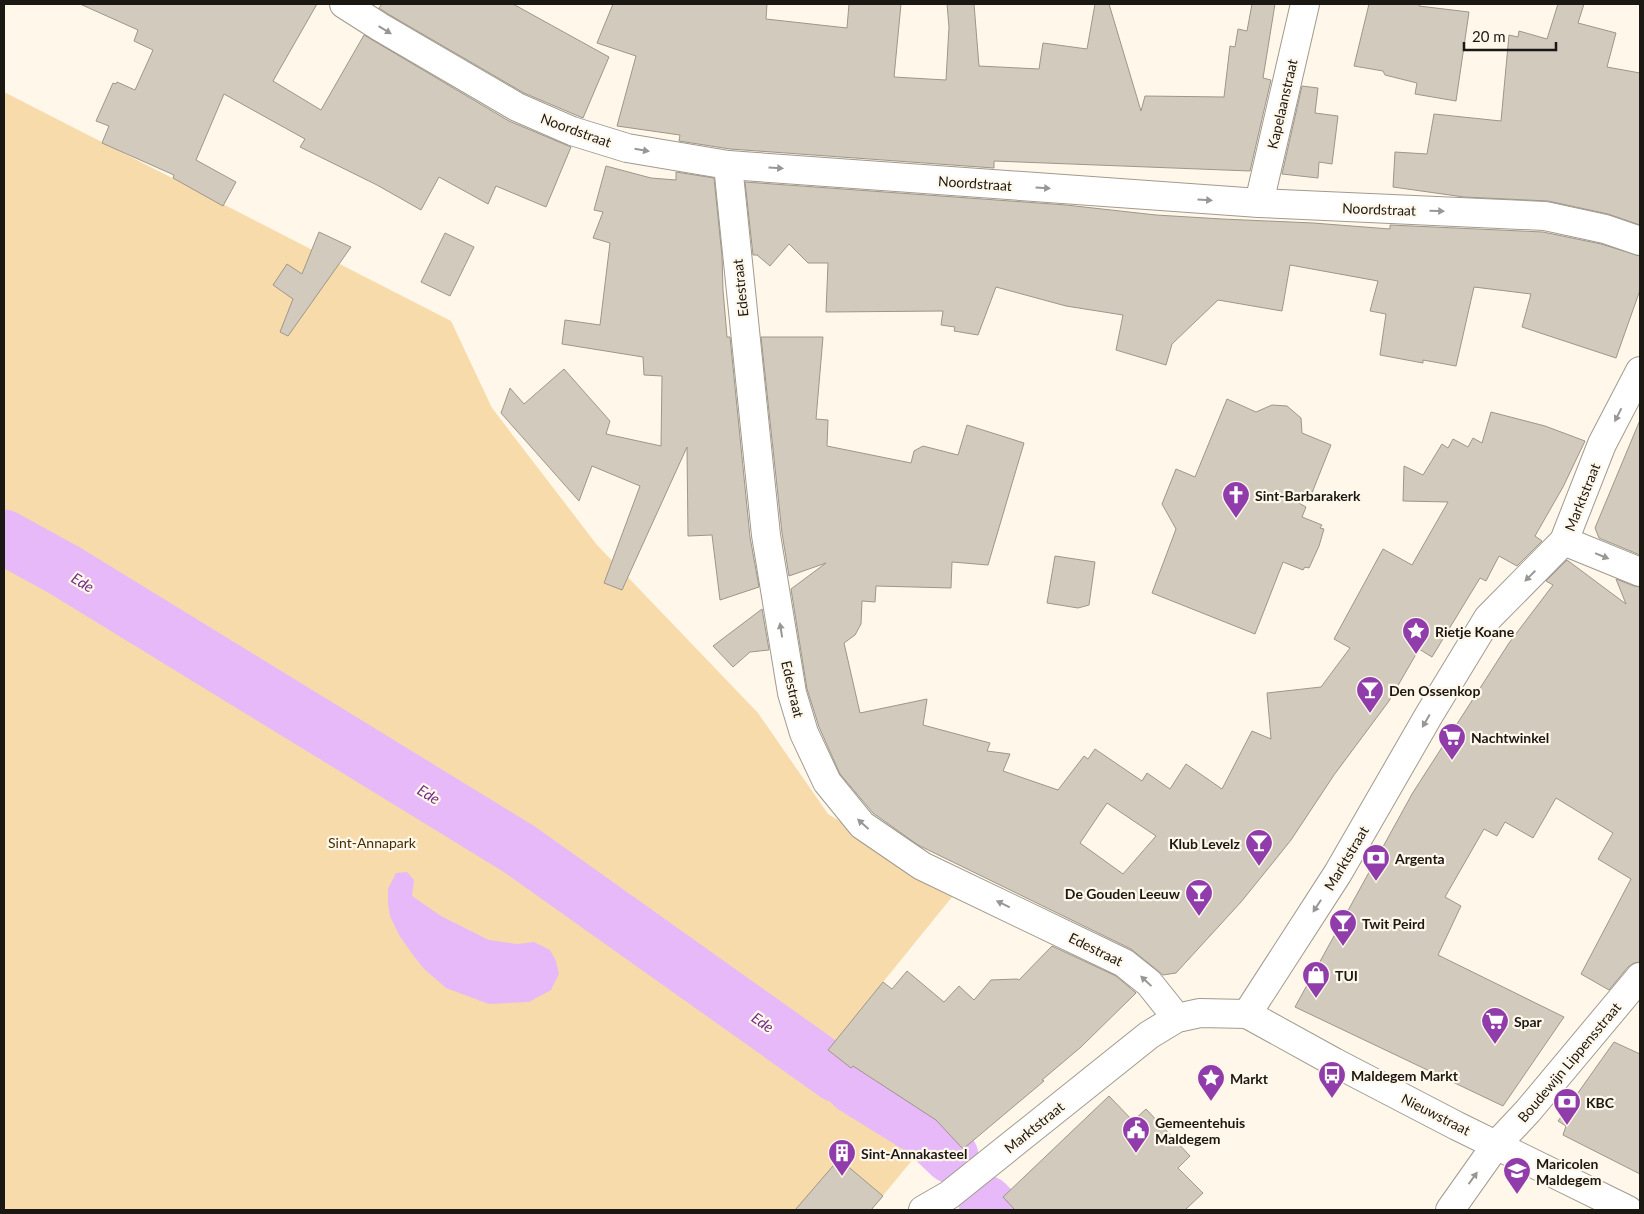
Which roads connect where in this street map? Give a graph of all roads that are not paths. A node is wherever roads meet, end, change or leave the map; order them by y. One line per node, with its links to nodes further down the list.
1 (344, 4): 3 (street, Noordstraat, one-way to 3)
2 (1305, 4): 4 (street, Kapelaanstraat)
3 (728, 165): 4 (street, Noordstraat, one-way to 4); 11 (street, Edestraat, one-way to 3)
4 (1259, 204): 5 (street, Noordstraat, one-way to 5)
5 (1640, 241)
6 (1640, 371): 7 (street, Marktstraat, one-way to 7)
7 (1564, 541): 8 (street, one-way to 8); 10 (street, Marktstraat, one-way to 10)
8 (1640, 572)
9 (1640, 977): 12 (street, Boudewijn Lippensstraat)
10 (1247, 1014): 11 (street, Marktstraat); 12 (street, Nieuwstraat)
11 (1177, 1018): 13 (street, Marktstraat)
12 (1496, 1145): 14 (street, one-way to 12); 15 (street, Nieuwstraat)
13 (923, 1210)
14 (1450, 1210)
15 (1628, 1210)

